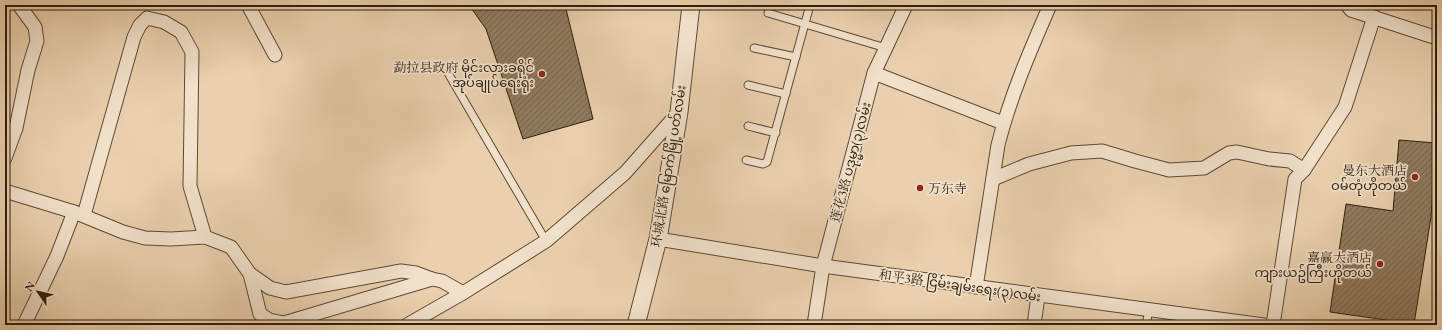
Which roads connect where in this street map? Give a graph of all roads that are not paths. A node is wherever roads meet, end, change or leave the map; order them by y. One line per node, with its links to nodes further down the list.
1 (19, 5): 24 (street)
2 (248, 5): 14 (street)
3 (691, 5): 20 (street, 环城北路 မြောက်မြို့ပတ်လမ်း)
4 (810, 5): 10 (lane)
5 (906, 5): 13 (street, 莲花3路 ပဒုမ္မာ(၃)လမ်း)
6 (1050, 5): 21 (street)
7 (1346, 5): 9 (street)
8 (768, 13): 10 (lane)
9 (1374, 17): 11 (street); 26 (street)
10 (805, 23): 13 (lane); 15 (lane)
11 (1437, 38)
12 (754, 48): 15 (lane)
13 (886, 48): 17 (street, 莲花3路 ပဒုမ္မာ(၃)လမ်း)
14 (275, 55)
15 (796, 57): 19 (lane)
16 (448, 73): 32 (lane)
17 (874, 73): 21 (street); 33 (street, 莲花3路 ပဒုမ္မာ(၃)လမ်း)
18 (748, 85): 19 (lane)
19 (786, 94): 23 (lane)
20 (679, 112): 31 (street, 环城北路 မြောက်မြို့ပတ်လမ်း); 32 (street)
21 (1003, 124): 27 (street)
22 (748, 126): 23 (lane)
23 (776, 133): 25 (lane)
24 (5, 158)
25 (746, 160)
26 (1304, 170): 27 (street); 48 (street)
27 (993, 179): 36 (street)
28 (5, 191): 29 (street)
29 (79, 213): 30 (street); 30 (street); 41 (street)
30 (205, 237): 34 (street)
31 (658, 239): 33 (street, 和平3路 ငြိမ်းချမ်းရေး(၃)လမ်း); 43 (street, 环城北路 မြောက်မြို့ပတ်လမ်း)
32 (546, 241): 37 (street)
33 (823, 266): 36 (street, 和平3路 ငြိမ်းချမ်းရေး(၃)လမ်း); 44 (street, 莲花3路 ပဒုမ္မာ(၃)လမ်း)
34 (250, 274): 35 (street); 35 (street)
35 (432, 279): 37 (street)
36 (976, 287): 38 (street, 和平3路 ငြိမ်းချမ်းရေး(၃)လမ်း)
37 (462, 293): 42 (street)
38 (1038, 296): 39 (street, 和平3路 ငြိမ်းချမ်းရေး(၃)လမ်း); 45 (street)
39 (1149, 310): 40 (street, 和平3路 ငြိမ်းချမ်းရေး(၃)လမ်း); 46 (lane)
40 (1235, 324): 47 (street, 和平3路 ငြိမ်းချမ်းရေး(၃)လမ်း)
41 (24, 325)
42 (407, 325)
43 (636, 325)
44 (814, 325)
45 (1034, 325)
46 (1146, 325)
47 (1264, 325)
48 (1273, 325)

